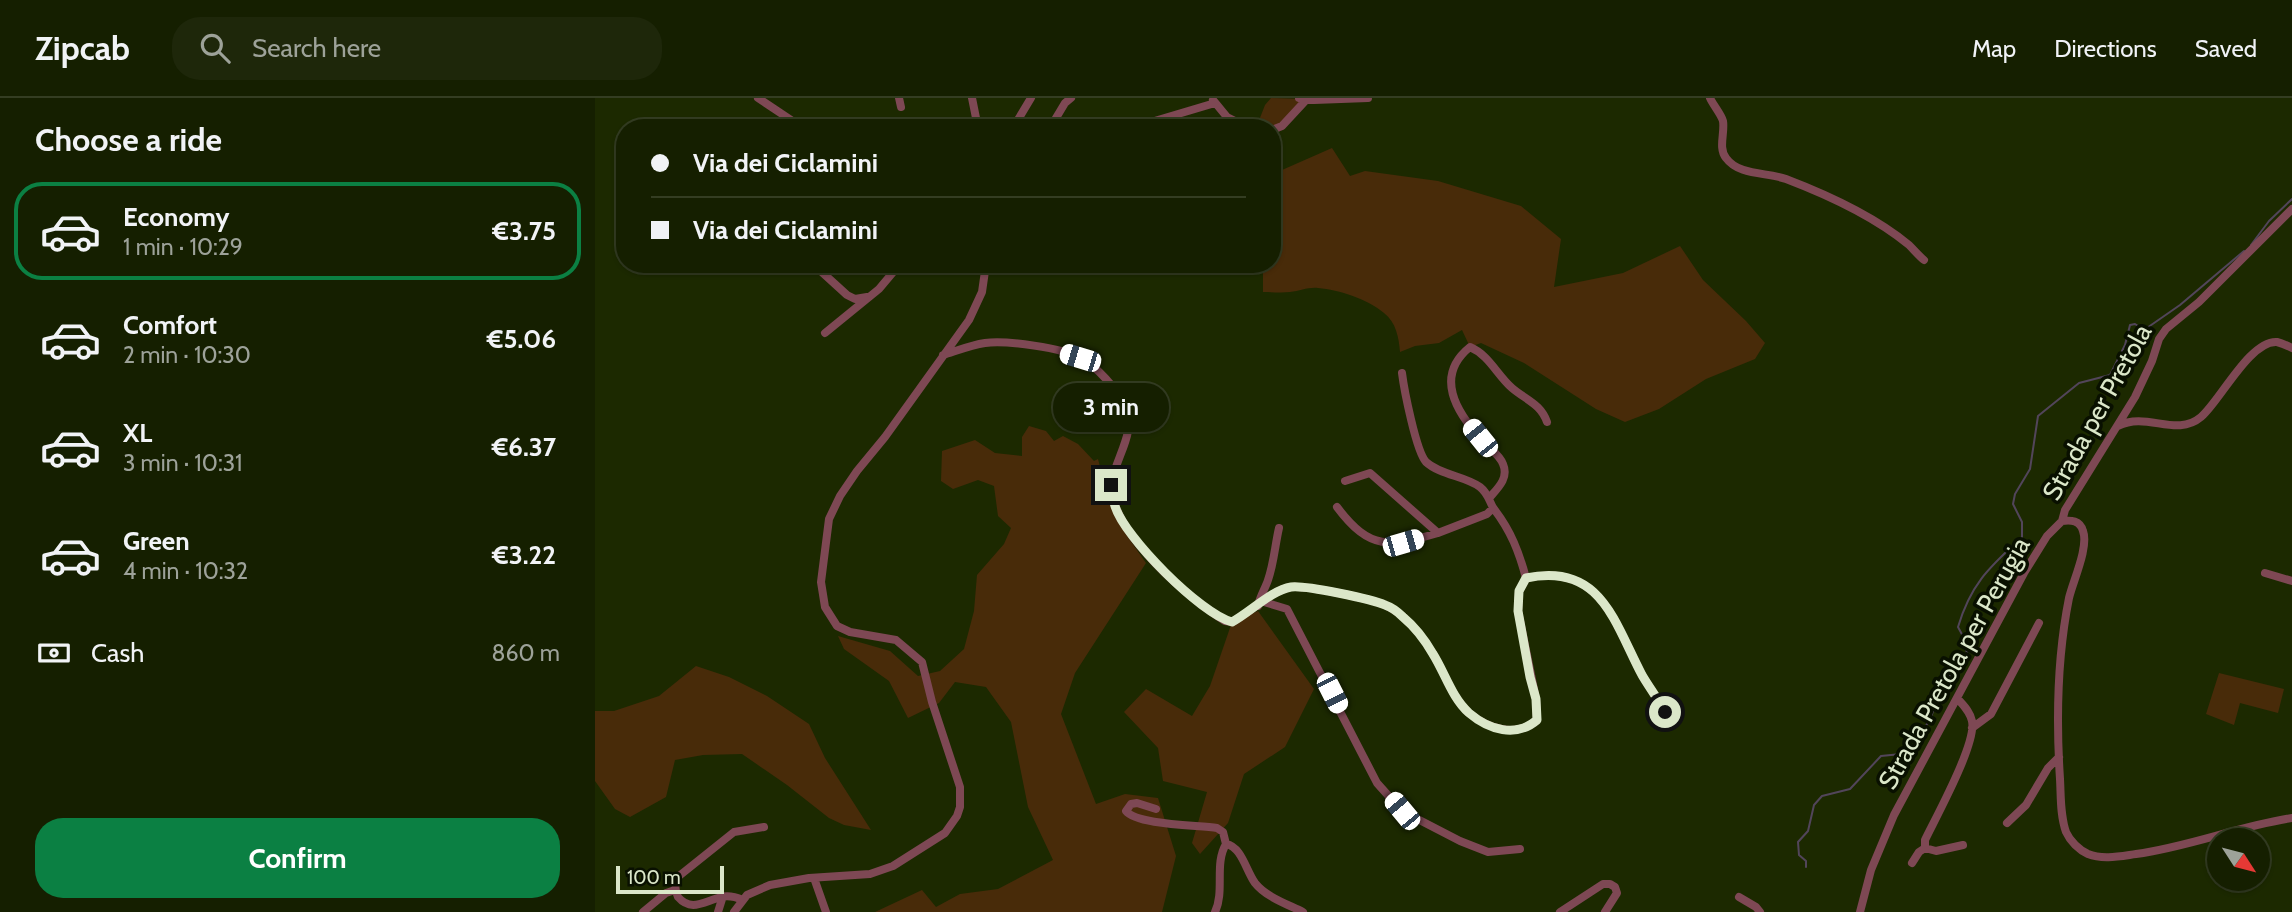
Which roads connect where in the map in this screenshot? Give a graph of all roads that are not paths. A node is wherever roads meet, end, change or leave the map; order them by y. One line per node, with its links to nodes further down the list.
1 (758, 98): 9 (street)
2 (972, 98): 10 (street)
3 (1071, 98): 12 (street)
4 (1368, 98): 7 (street)
5 (1710, 98): 17 (street)
6 (1029, 99): 11 (street)
7 (1303, 99): 15 (street)
8 (1214, 100): 13 (street); 14 (street)
9 (790, 119)
10 (976, 119)
11 (1018, 119)
12 (1055, 119)
13 (1158, 119)
14 (1231, 119)
15 (1281, 126)
16 (2292, 209): 27 (street, Strada per Pretola)
17 (1924, 260)
18 (823, 273): 21 (street)
19 (892, 273): 21 (street)
20 (986, 273): 24 (street)
21 (876, 292): 22 (street)
22 (825, 333)
23 (2292, 348): 27 (street)
24 (943, 355): 38 (street); 53 (street)
25 (1402, 373): 29 (street)
26 (1547, 422): 29 (street)
27 (2115, 427): 32 (street, Strada per Pretola)
28 (1345, 481): 34 (street)
29 (1490, 497): 31 (street)
30 (1337, 507): 34 (street)
31 (1493, 508): 34 (street); 36 (street)
32 (2062, 521): 40 (street, Strada Pretola per Perugia); 43 (street, Strada Pretola per Perugia)
33 (1279, 528): 38 (street)
34 (1438, 533)
35 (2266, 573): 37 (street)
36 (1526, 578): 38 (street); 41 (street)
37 (2292, 581)
38 (1261, 604): 51 (street)
39 (2039, 623): 42 (street)
40 (1957, 698): 42 (street); 68 (street, Strada Pretola per Perugia)
41 (1665, 712)
42 (1972, 728): 50 (street)
43 (2059, 757): 45 (street, Strada Pretola per Perugia); 46 (street)
44 (1156, 809): 48 (street)
45 (2292, 818)
46 (2007, 823)
47 (764, 827): 54 (street)
48 (1226, 844): 63 (street); 64 (street)
49 (1963, 845): 50 (street)
50 (1925, 848): 52 (street)
51 (1520, 849)
52 (1912, 863)
53 (814, 878): 57 (street); 62 (street)
54 (675, 890): 58 (street); 59 (street)
55 (723, 897): 57 (street); 58 (street); 60 (street)
56 (1739, 897): 67 (street)
57 (743, 900): 61 (street)
58 (700, 910)
59 (643, 912)
60 (718, 912)
61 (734, 912)
62 (826, 912)
63 (1215, 912)
64 (1303, 912)
65 (1560, 912): 66 (street)
66 (1605, 912)
67 (1760, 912)
68 (1860, 912)

